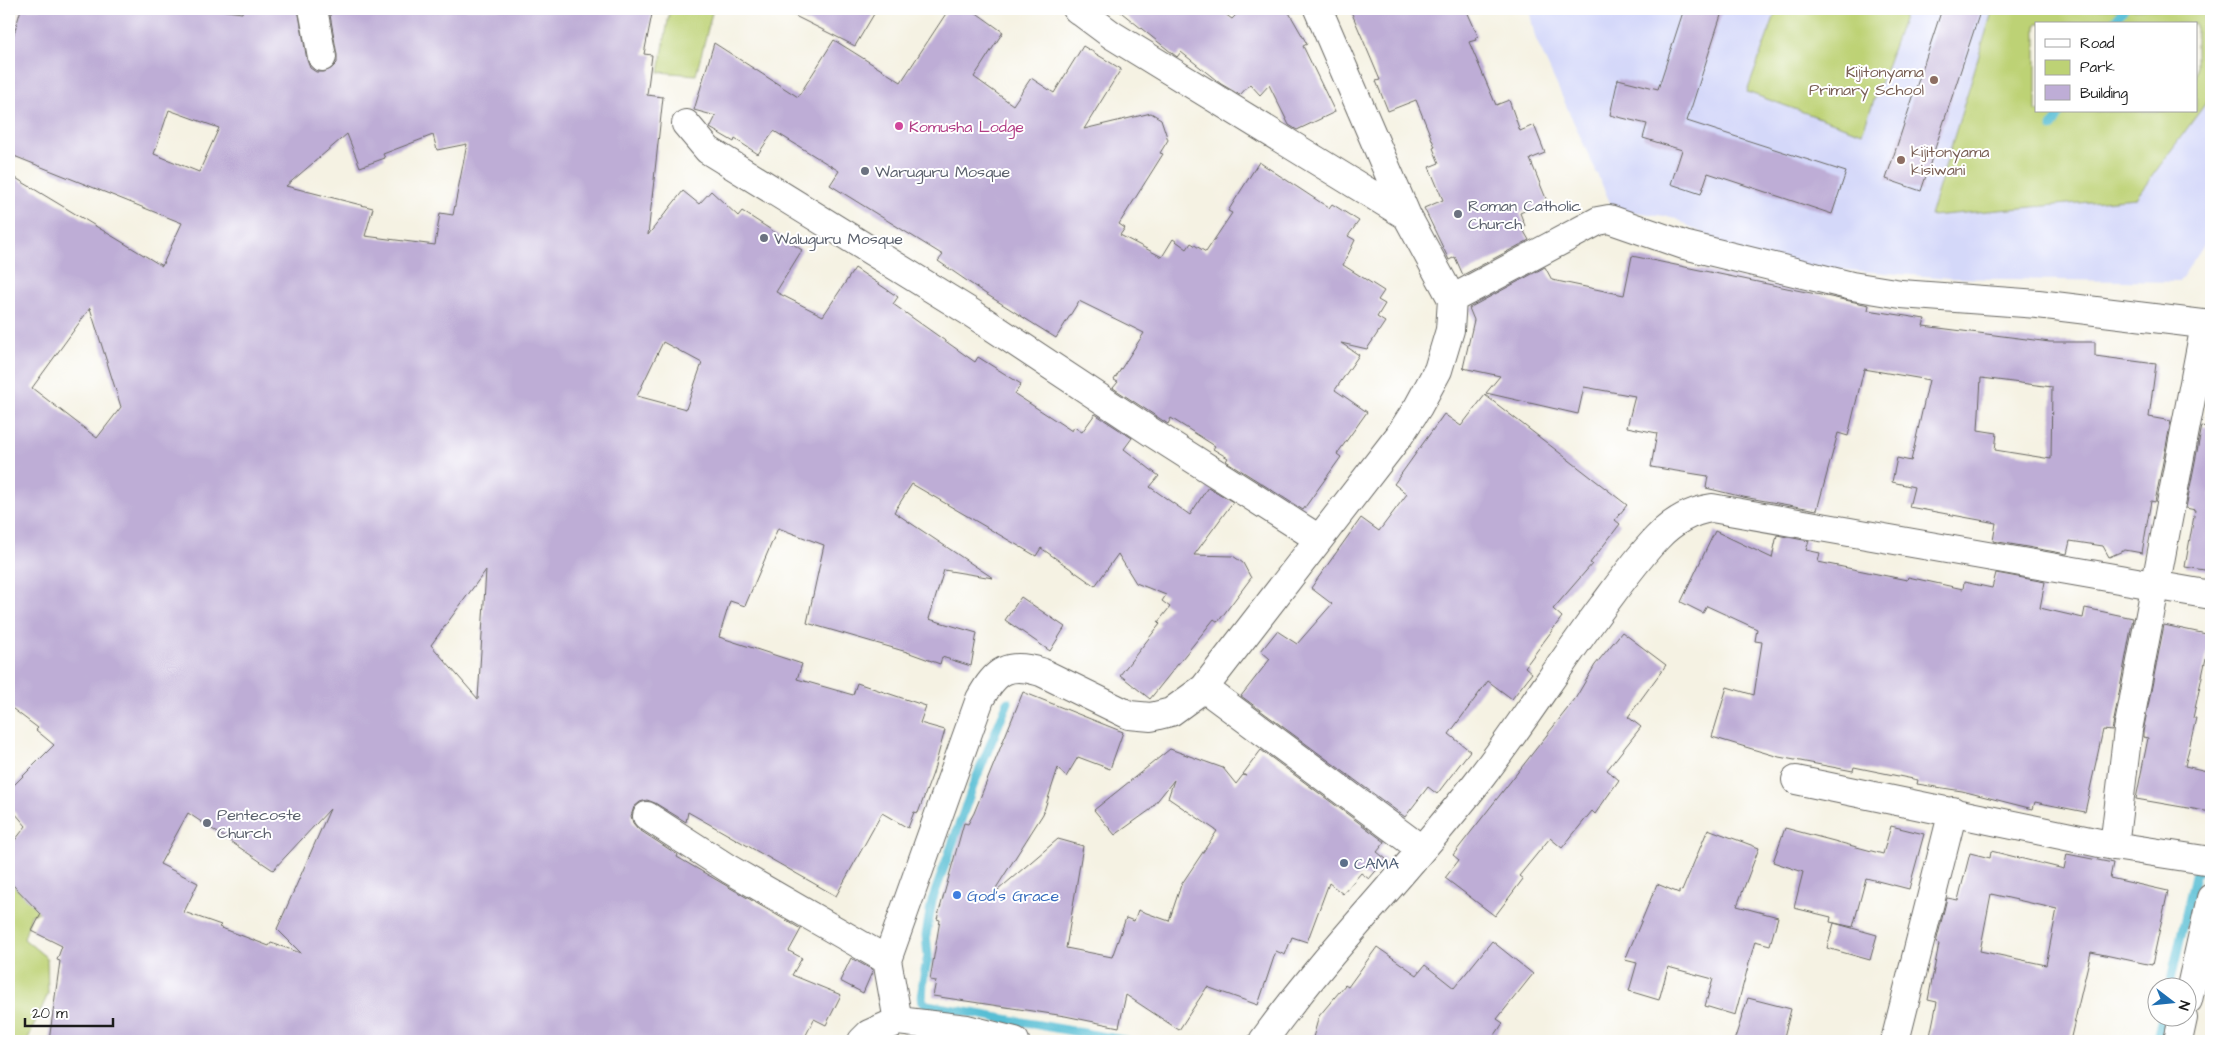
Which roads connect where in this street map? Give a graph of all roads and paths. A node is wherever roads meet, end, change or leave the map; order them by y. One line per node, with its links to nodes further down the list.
1 (313, 9): 4 (street)
2 (1077, 9): 6 (street)
3 (1318, 9): 6 (street)
4 (322, 57)
5 (686, 124): 9 (street)
6 (1407, 216): 7 (street)
7 (1452, 298): 8 (street); 9 (street)
8 (2208, 325): 10 (street)
9 (1319, 539): 12 (street)
10 (2154, 584): 11 (street); 16 (street); 17 (street)
11 (2211, 595)
12 (1204, 688): 17 (street); 20 (street)
13 (1796, 780): 14 (street)
14 (1953, 811): 16 (street); 27 (street)
15 (647, 816): 20 (street)
16 (2114, 846): 18 (street)
17 (1421, 849): 26 (street)
18 (2211, 862)
19 (2211, 898): 21 (street)
20 (887, 960): 22 (street)
21 (2193, 978)
22 (898, 1021): 24 (street); 25 (street)
23 (2181, 1028): 28 (street)
24 (862, 1041)
25 (1015, 1041)
26 (1263, 1041)
27 (1895, 1041)
28 (2178, 1041)

